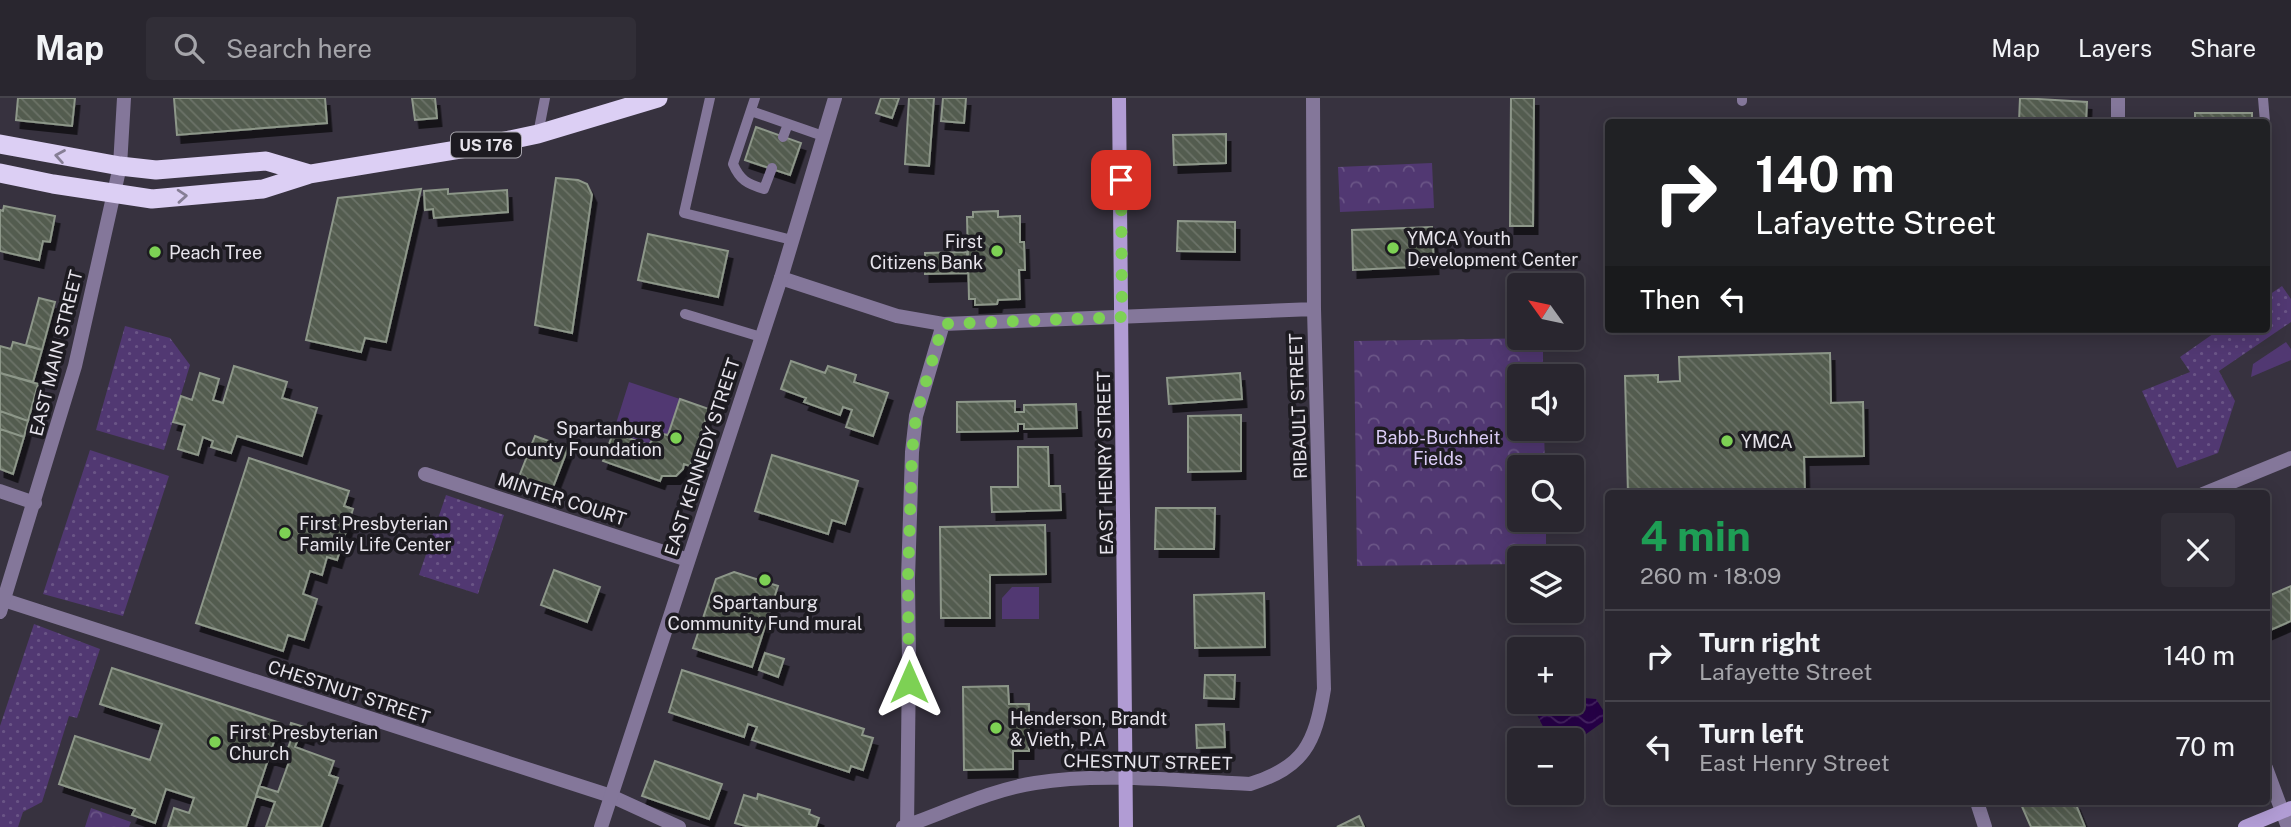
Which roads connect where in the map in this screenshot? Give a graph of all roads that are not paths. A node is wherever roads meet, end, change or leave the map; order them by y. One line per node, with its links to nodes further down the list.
1 (124, 98): 19 (street, EAST MAIN STREET)
2 (545, 98): 15 (lane)
3 (658, 98): 15 (highway, US 176)
4 (710, 98): 24 (lane)
5 (755, 98): 11 (lane)
6 (835, 98): 16 (street, EAST KENNEDY STREET)
7 (1119, 98): 28 (main road, EAST HENRY STREET)
8 (1313, 98): 26 (street, RIBAULT STREET)
9 (2118, 98): 12 (street)
10 (2263, 98): 13 (lane)
11 (751, 111): 14 (lane); 20 (lane)
12 (2118, 119)
13 (2264, 119)
14 (788, 124): 16 (lane); 17 (lane)
15 (538, 134): 22 (highway, US 176)
16 (823, 136): 24 (street, EAST KENNEDY STREET)
17 (783, 137)
18 (0, 144): 19 (highway, US 176, one-way to 18)
19 (120, 166): 22 (highway, US 176); 23 (street, EAST MAIN STREET)
20 (772, 168)
21 (0, 173): 23 (highway)
22 (310, 174): 23 (highway, US 176, one-way to 22)
23 (114, 194): 35 (street, EAST MAIN STREET)
24 (792, 240): 25 (street, EAST KENNEDY STREET)
25 (781, 278): 29 (street); 30 (street, EAST KENNEDY STREET)
26 (1314, 309): 28 (street); 38 (street, RIBAULT STREET)
27 (685, 314): 30 (lane)
28 (1122, 317): 29 (street); 40 (main road, EAST HENRY STREET)
29 (943, 324): 46 (street)
30 (761, 337): 36 (street, EAST KENNEDY STREET)
31 (2291, 458): 33 (street)
32 (425, 474): 36 (street, MINTER COURT)
33 (2213, 490)
34 (0, 491): 35 (street)
35 (35, 503): 37 (street, EAST MAIN STREET)
36 (688, 560): 41 (street, EAST KENNEDY STREET)
37 (2, 606): 41 (street, CHESTNUT STREET)
38 (1320, 713): 40 (street, CHESTNUT STREET)
39 (2270, 776): 43 (street)
40 (1127, 779): 46 (street, CHESTNUT STREET); 47 (main road, EAST HENRY STREET)
41 (611, 796): 44 (street, EAST KENNEDY STREET); 45 (street, CHESTNUT STREET)
42 (1978, 805): 48 (street)
43 (2287, 809): 49 (main road); 50 (street)
44 (601, 827)
45 (679, 827)
46 (906, 827)
47 (1126, 827)
48 (1985, 827)
49 (2245, 827)
50 (2288, 827)

